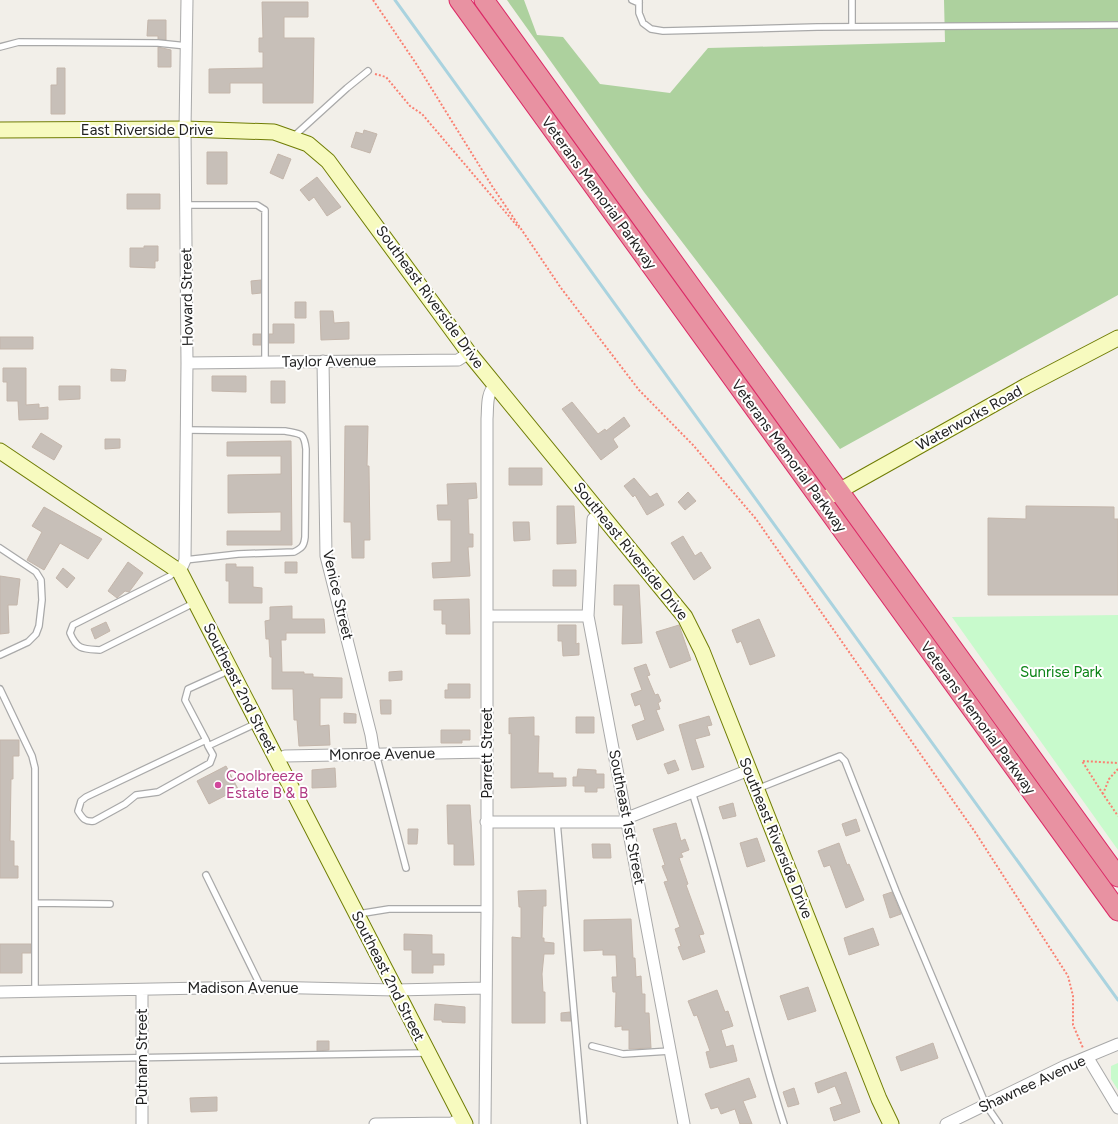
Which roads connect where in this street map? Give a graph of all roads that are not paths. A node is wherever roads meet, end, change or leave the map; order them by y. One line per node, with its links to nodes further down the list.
1 (187, 0): 9 (street, Howard Street)
2 (459, 0): 25 (highway, Veterans Memorial Parkway)
3 (484, 0): 24 (highway, Veterans Memorial Parkway)
4 (632, 0): 6 (lane)
5 (852, 0): 8 (lane)
6 (639, 2): 8 (lane)
7 (1118, 25): 8 (lane)
8 (852, 27)
9 (186, 46): 10 (lane); 12 (street, Howard Street)
10 (0, 47)
11 (368, 71): 14 (lane)
12 (185, 129): 13 (street, East Riverside Drive); 14 (street, East Riverside Drive); 15 (street, Howard Street)
13 (0, 130)
14 (293, 138): 17 (street, Southeast Riverside Drive)
15 (186, 205): 19 (lane); 20 (street, Howard Street)
16 (1118, 338): 24 (street, Waterworks Road)
17 (469, 353): 18 (street, Taylor Avenue); 21 (street, Southeast Riverside Drive)
18 (323, 361): 19 (street, Taylor Avenue); 38 (street, Venice Street)
19 (265, 362): 20 (street, Taylor Avenue)
20 (188, 363): 22 (street, Howard Street)
21 (495, 385): 26 (street, Southeast Riverside Drive); 30 (street, Parrett Street)
22 (187, 430): 28 (street, Howard Street); 28 (lane)
23 (0, 451): 28 (street, Southeast 2nd Street)
24 (839, 491): 25 (street, Waterworks Road); 48 (highway, Veterans Memorial Parkway)
25 (821, 501): 52 (highway, Veterans Memorial Parkway)
26 (600, 513): 31 (street, Southeast 1st Street); 40 (street, Southeast Riverside Drive)
27 (0, 548): 32 (lane)
28 (180, 568): 29 (street, Southeast 2nd Street); 29 (lane)
29 (196, 602): 33 (street, Southeast 2nd Street)
30 (488, 616): 31 (street); 37 (street, Parrett Street)
31 (588, 616): 43 (street, Southeast 1st Street)
32 (0, 655)
33 (230, 670): 35 (street, Southeast 2nd Street); 36 (lane)
34 (0, 689): 49 (lane)
35 (258, 722): 36 (lane); 39 (street, Southeast 2nd Street)
36 (207, 743): 36 (lane)
37 (487, 752): 38 (street, Monroe Avenue); 44 (street, Parrett Street)
38 (375, 754): 39 (street, Monroe Avenue); 46 (lane)
39 (277, 760): 53 (street, Southeast 2nd Street)
40 (749, 770): 41 (street, Southeast Riverside Drive); 42 (street)
41 (757, 789): 67 (lane); 76 (street, Southeast Riverside Drive)
42 (692, 792): 43 (street); 75 (lane)
43 (628, 820): 45 (street); 62 (street, Southeast 1st Street)
44 (486, 822): 45 (street); 51 (street, Parrett Street)
45 (557, 822): 73 (lane)
46 (406, 868)
47 (206, 875): 54 (lane)
48 (1118, 877)
49 (35, 903): 50 (lane); 58 (lane)
50 (110, 904)
51 (487, 909): 53 (lane); 55 (street, Parrett Street)
52 (1118, 911)
53 (356, 914): 57 (street, Southeast 2nd Street)
54 (261, 987): 56 (street, Madison Avenue); 57 (street, Madison Avenue)
55 (486, 988): 57 (street, Madison Avenue); 72 (street, Parrett Street)
56 (142, 990): 58 (street, Madison Avenue); 64 (street, Putnam Street)
57 (395, 990): 63 (street, Southeast 2nd Street)
58 (35, 991): 59 (street, Madison Avenue)
59 (0, 992)
60 (1118, 1044): 65 (street, Shawnee Avenue)
61 (592, 1046): 62 (lane)
62 (670, 1052): 74 (street, Southeast 1st Street)
63 (428, 1053): 64 (lane); 69 (street, Southeast 2nd Street)
64 (142, 1057): 66 (lane); 70 (street, Putnam Street)
65 (1088, 1058): 67 (street, Shawnee Avenue); 68 (street)
66 (0, 1060)
67 (986, 1105): 77 (street, Shawnee Avenue); 78 (lane)
68 (1118, 1108)
69 (463, 1121): 71 (street)
70 (142, 1124)
71 (375, 1124)
72 (485, 1124)
73 (584, 1124)
74 (684, 1124)
75 (784, 1124)
76 (891, 1124)
77 (946, 1124)
78 (999, 1124)

